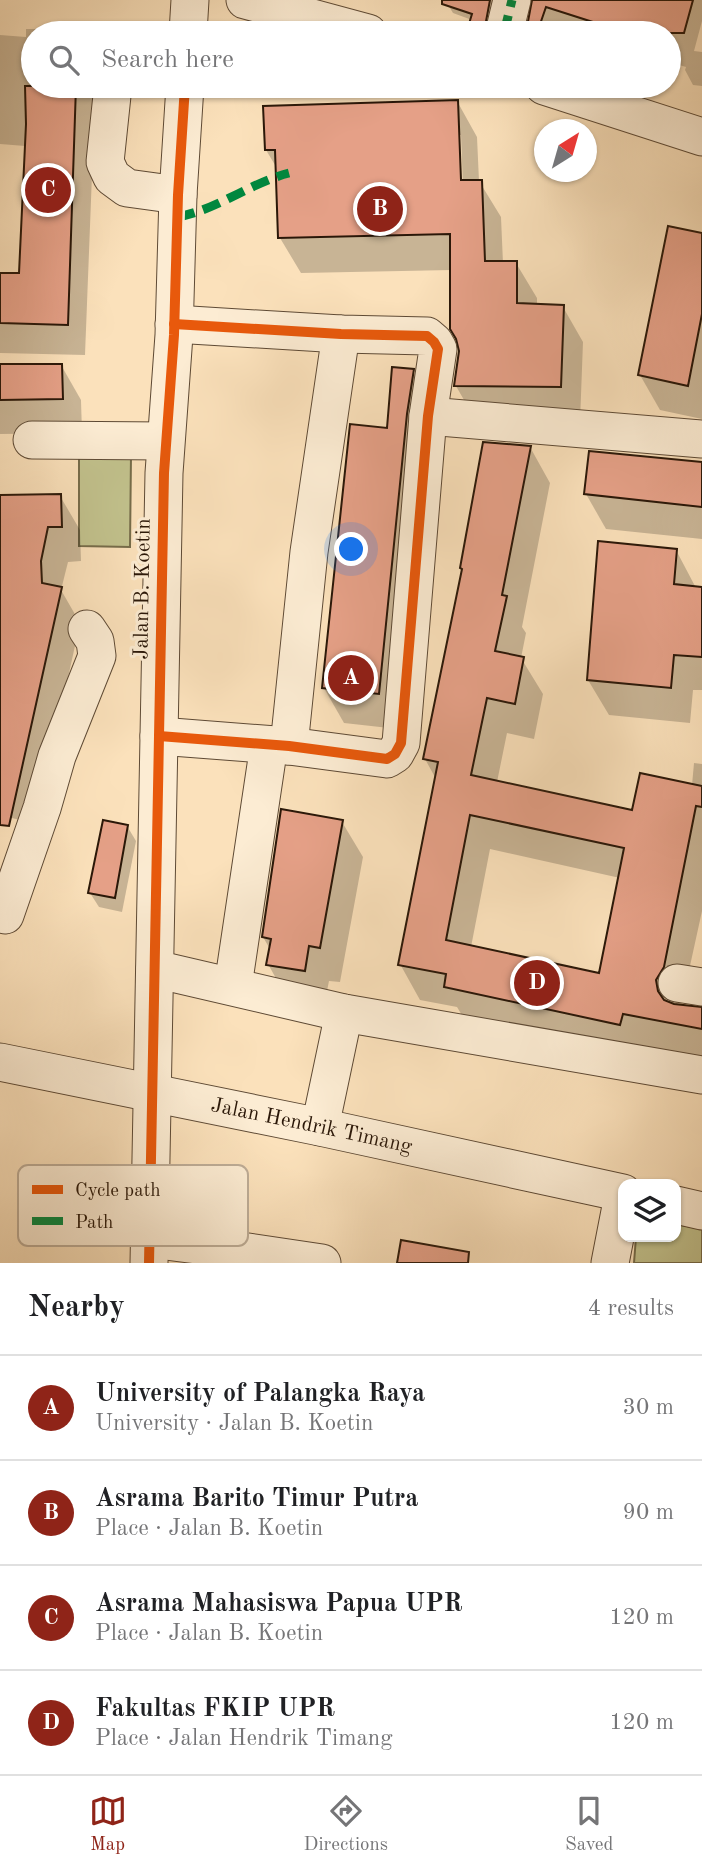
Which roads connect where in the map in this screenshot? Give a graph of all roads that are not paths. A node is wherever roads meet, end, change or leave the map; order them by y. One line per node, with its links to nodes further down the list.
1 (190, 0): 4 (street)
2 (245, 0): 5 (street)
3 (512, 0): 6 (street)
4 (189, 21)
5 (323, 21)
6 (507, 21)
7 (112, 98): 11 (street)
8 (184, 98): 11 (street, Jalan B. Koetin)
9 (581, 98): 10 (street)
10 (702, 137)
11 (178, 195): 12 (street, Jalan B. Koetin)
12 (174, 324): 13 (street); 17 (street, Jalan B. Koetin)
13 (341, 334): 14 (street); 20 (street)
14 (428, 416): 15 (street); 20 (street)
15 (702, 439)
16 (32, 440): 17 (street)
17 (165, 440): 19 (street, Jalan B. Koetin)
18 (87, 628): 21 (street)
19 (159, 736): 20 (street); 22 (street, Jalan B. Koetin)
20 (279, 745): 23 (street)
21 (2, 922)
22 (155, 969): 23 (street); 27 (street, Jalan B. Koetin)
23 (233, 986): 24 (street)
24 (344, 1013): 26 (street); 28 (street)
25 (1, 1070): 27 (street, Jalan Hendrik Timang)
26 (702, 1075)
27 (152, 1093): 28 (street, Jalan Hendrik Timang); 29 (street, Jalan B. Koetin)
28 (320, 1127): 30 (street, Jalan Hendrik Timang)
29 (151, 1165)
30 (618, 1193)
31 (681, 1206): 32 (street)
32 (702, 1211)
33 (618, 1221): 37 (street)
34 (150, 1251): 35 (street)
35 (220, 1255): 36 (street)
36 (319, 1263)
37 (610, 1263)

